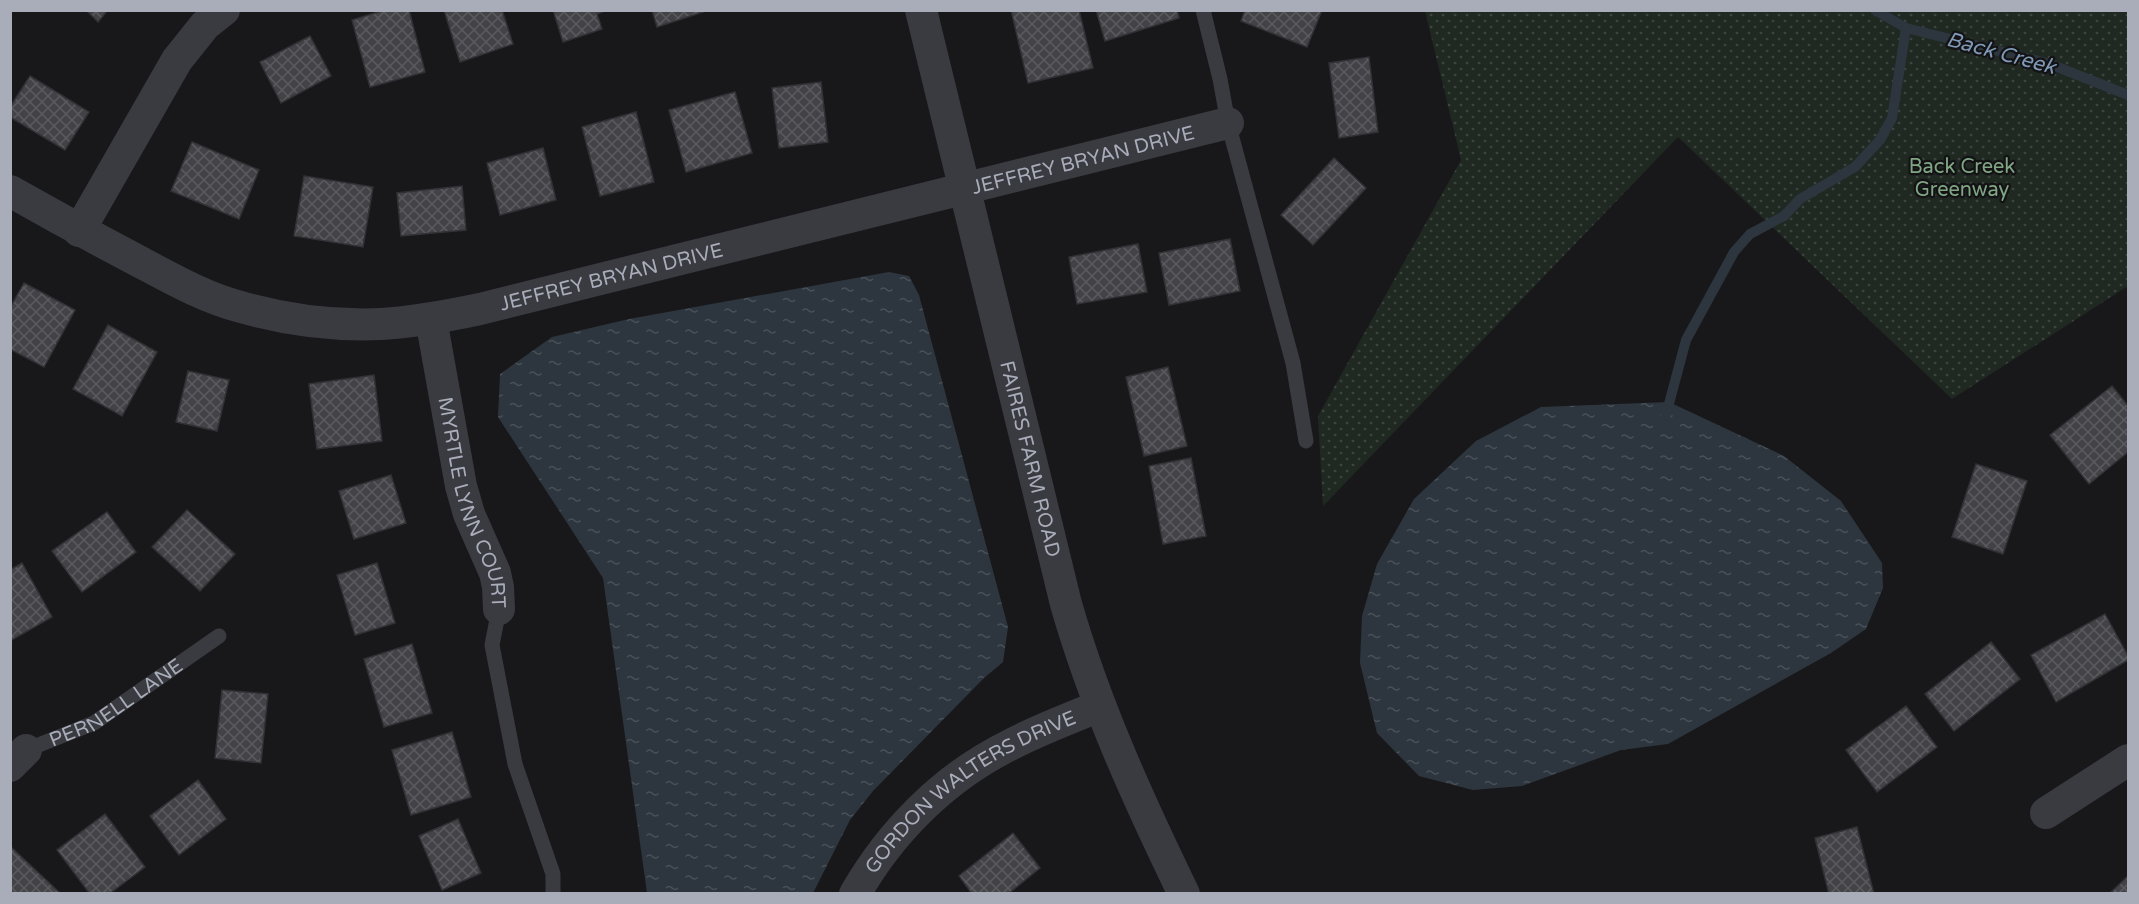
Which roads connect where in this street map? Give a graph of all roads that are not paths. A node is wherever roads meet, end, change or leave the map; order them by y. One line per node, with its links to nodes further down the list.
1 (224, 10): 7 (street)
2 (921, 10): 5 (street, FAIRES FARM ROAD)
3 (1203, 10): 4 (lane)
4 (1228, 123): 5 (street, JEFFREY BRYAN DRIVE); 9 (lane)
5 (966, 190): 8 (street, JEFFREY BRYAN DRIVE); 12 (street, FAIRES FARM ROAD)
6 (10, 191): 7 (street, JEFFREY BRYAN DRIVE)
7 (79, 231): 8 (street, JEFFREY BRYAN DRIVE)
8 (431, 319): 10 (street, MYRTLE LYNN COURT)
9 (1306, 441)
10 (499, 609): 16 (lane, MYRTLE LYNN COURT)
11 (219, 636): 13 (lane, PERNELL LANE)
12 (1099, 706): 17 (street, GORDON WALTERS DRIVE); 18 (street, FAIRES FARM ROAD)
13 (19, 758)
14 (2128, 760): 15 (street)
15 (2046, 813)
16 (553, 894)
17 (855, 894)
18 (1185, 894)

